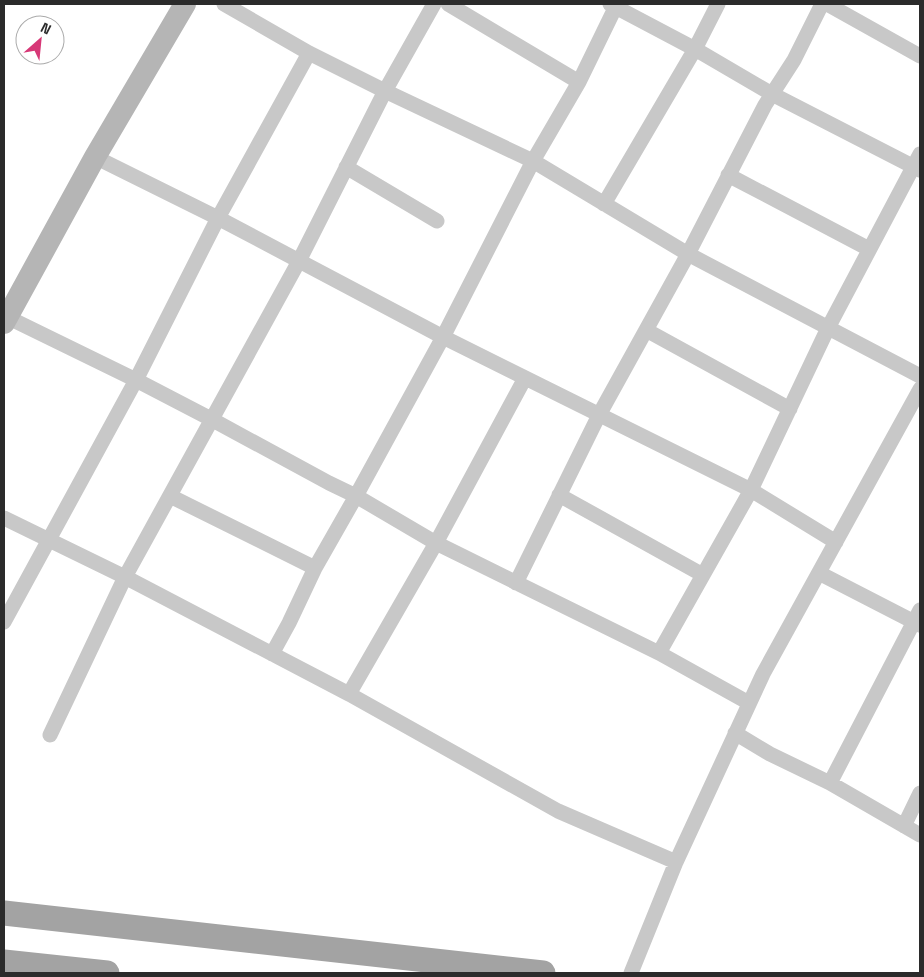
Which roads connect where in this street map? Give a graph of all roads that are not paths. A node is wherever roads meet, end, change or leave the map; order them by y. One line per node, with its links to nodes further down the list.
1 (185, 4): 15 (main road)
2 (224, 4): 10 (street)
3 (434, 4): 13 (street)
4 (448, 4): 12 (street)
5 (718, 4): 9 (street)
6 (822, 4): 14 (street)
7 (827, 4): 11 (street)
8 (614, 5): 9 (street); 12 (street)
9 (695, 49): 14 (street); 20 (street)
10 (309, 53): 13 (street); 21 (street)
11 (920, 56)
12 (579, 82): 16 (street)
13 (385, 91): 16 (street); 18 (street)
14 (772, 94): 17 (street); 19 (street)
15 (95, 158): 21 (street); 26 (main road)
16 (533, 161): 20 (street); 29 (street)
17 (918, 163): 23 (street)
18 (346, 167): 22 (street); 25 (street)
19 (728, 175): 23 (street); 24 (street)
20 (604, 204): 24 (street)
21 (218, 218): 25 (street); 32 (street)
22 (437, 221)
23 (869, 249): 27 (street)
24 (688, 254): 27 (street); 28 (street)
25 (299, 260): 29 (street); 37 (street)
26 (5, 320): 32 (street)
27 (828, 328): 30 (street); 35 (street)
28 (646, 330): 35 (street); 36 (street)
29 (443, 337): 31 (street); 41 (street)
30 (920, 376)
31 (525, 378): 36 (street); 45 (street)
32 (136, 380): 37 (street); 43 (street)
33 (920, 389): 34 (street)
34 (916, 408): 44 (street)
35 (790, 409): 38 (street)
36 (599, 415): 38 (street); 39 (street)
37 (210, 419): 40 (street); 41 (street)
38 (751, 490): 44 (street); 48 (street)
39 (559, 495): 48 (street); 50 (street)
40 (170, 496): 46 (street); 49 (street)
41 (356, 496): 45 (street); 46 (street)
42 (4, 518): 43 (street)
43 (47, 540): 49 (street); 52 (street)
44 (836, 542): 47 (street)
45 (436, 543): 50 (street); 55 (street)
46 (315, 568): 54 (street)
47 (819, 574): 51 (street); 56 (street)
48 (703, 575): 53 (street)
49 (124, 577): 54 (street); 58 (street)
50 (516, 583): 53 (street)
51 (918, 619): 59 (street)
52 (4, 622)
53 (659, 653): 56 (street)
54 (272, 654): 55 (street)
55 (349, 694): 63 (street)
56 (749, 703): 57 (street)
57 (735, 733): 59 (street); 63 (street)
58 (50, 735)
59 (830, 783): 61 (street)
60 (920, 793): 61 (street)
61 (904, 826): 62 (street)
62 (920, 835)
63 (676, 862): 68 (street)
64 (4, 913): 67 (main road)
65 (4, 962): 66 (main road)
66 (107, 973)
67 (543, 973)
68 (631, 973)

